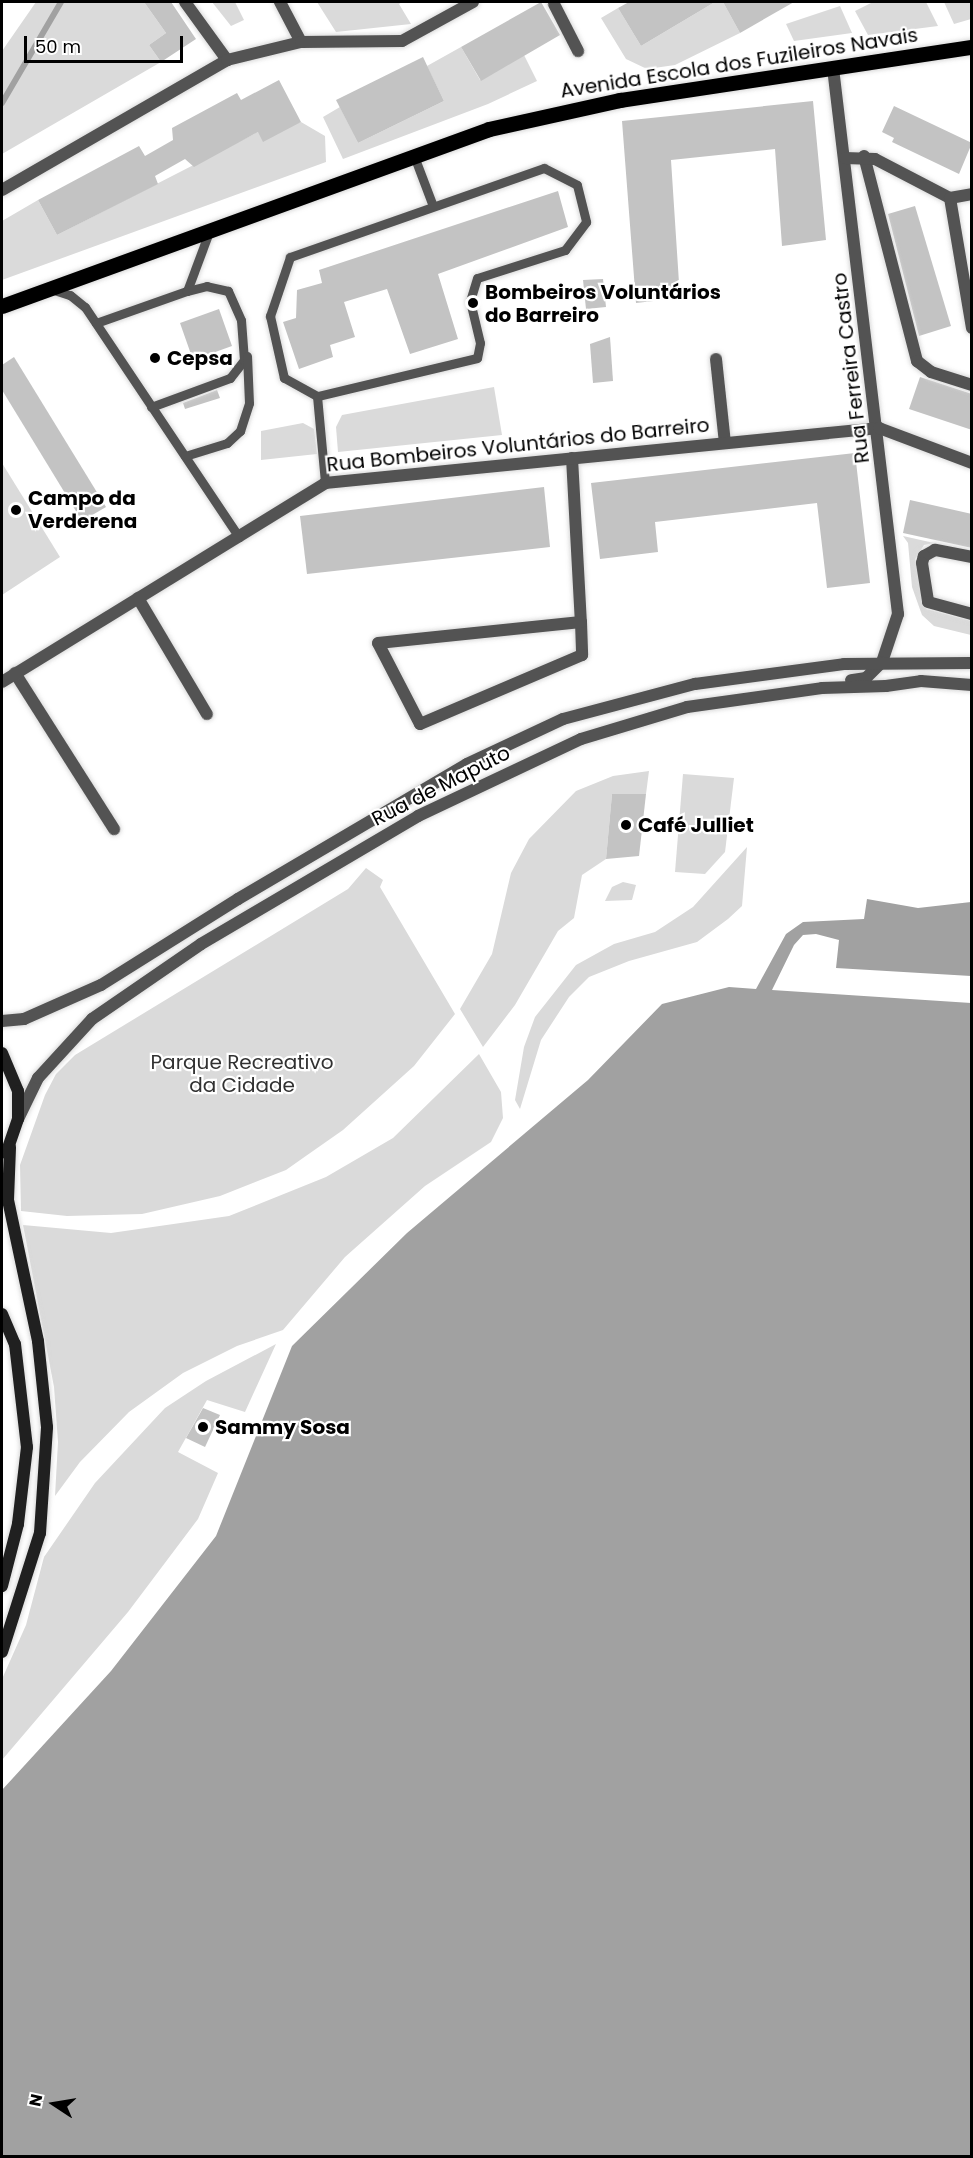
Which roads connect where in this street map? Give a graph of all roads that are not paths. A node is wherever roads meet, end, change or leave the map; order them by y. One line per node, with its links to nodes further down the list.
1 (185, 2): 8 (street)
2 (280, 2): 5 (street)
3 (473, 2): 5 (street)
4 (555, 2): 7 (street)
5 (301, 42): 8 (street)
6 (972, 47): 9 (main road, Avenida Escola dos Fuzileiros Navais)
7 (578, 51)
8 (227, 60): 13 (street)
9 (833, 68): 10 (main road, Avenida Escola dos Fuzileiros Navais); 12 (street, Rua Ferreira Castro)
10 (414, 156): 16 (lane); 17 (main road, Avenida Escola dos Fuzileiros Navais)
11 (864, 156): 12 (street); 15 (street); 25 (street)
12 (845, 158): 28 (street, Rua Ferreira Castro)
13 (2, 190)
14 (972, 194): 15 (street)
15 (950, 198): 22 (street)
16 (433, 206): 26 (lane); 26 (lane)
17 (209, 232): 18 (main road, Avenida Escola dos Fuzileiros Navais); 19 (lane)
18 (51, 289): 20 (main road, Avenida Escola dos Fuzileiros Navais); 21 (lane)
19 (187, 291): 21 (lane); 23 (lane)
20 (2, 306)
21 (96, 323): 27 (lane)
22 (972, 328)
23 (245, 342): 27 (lane); 30 (lane)
24 (717, 359): 29 (street)
25 (972, 385)
26 (317, 396): 33 (lane)
27 (151, 407): 30 (lane)
28 (879, 428): 29 (street, Rua Bombeiros Voluntários do Barreiro); 32 (street); 39 (street, Rua Ferreira Castro)
29 (725, 443): 31 (street, Rua Bombeiros Voluntários do Barreiro)
30 (185, 456): 34 (lane)
31 (572, 458): 33 (street, Rua Bombeiros Voluntários do Barreiro); 38 (street)
32 (972, 463)
33 (325, 483): 34 (street, Rua Bombeiros Voluntários do Barreiro)
34 (239, 537): 36 (street, Rua Bombeiros Voluntários do Barreiro)
35 (972, 557): 37 (street)
36 (138, 598): 41 (street, Rua Bombeiros Voluntários do Barreiro); 45 (street)
37 (972, 614)
38 (581, 622): 38 (street)
39 (882, 662): 40 (street, Rua de Maputo); 44 (street); 47 (street, Rua de Maputo)
40 (972, 663)
41 (15, 674): 42 (street, Rua Bombeiros Voluntários do Barreiro); 46 (street)
42 (2, 682)
43 (972, 685): 44 (street, Rua de Maputo)
44 (822, 688): 49 (street, Rua de Maputo)
45 (207, 714)
46 (114, 829)
47 (2, 1021)
48 (2, 1053): 49 (main road)
49 (18, 1119): 50 (main road)
50 (10, 1147): 51 (main road); 54 (main road)
51 (2, 1160)
52 (2, 1314): 53 (main road)
53 (2, 1586)
54 (2, 1652)

